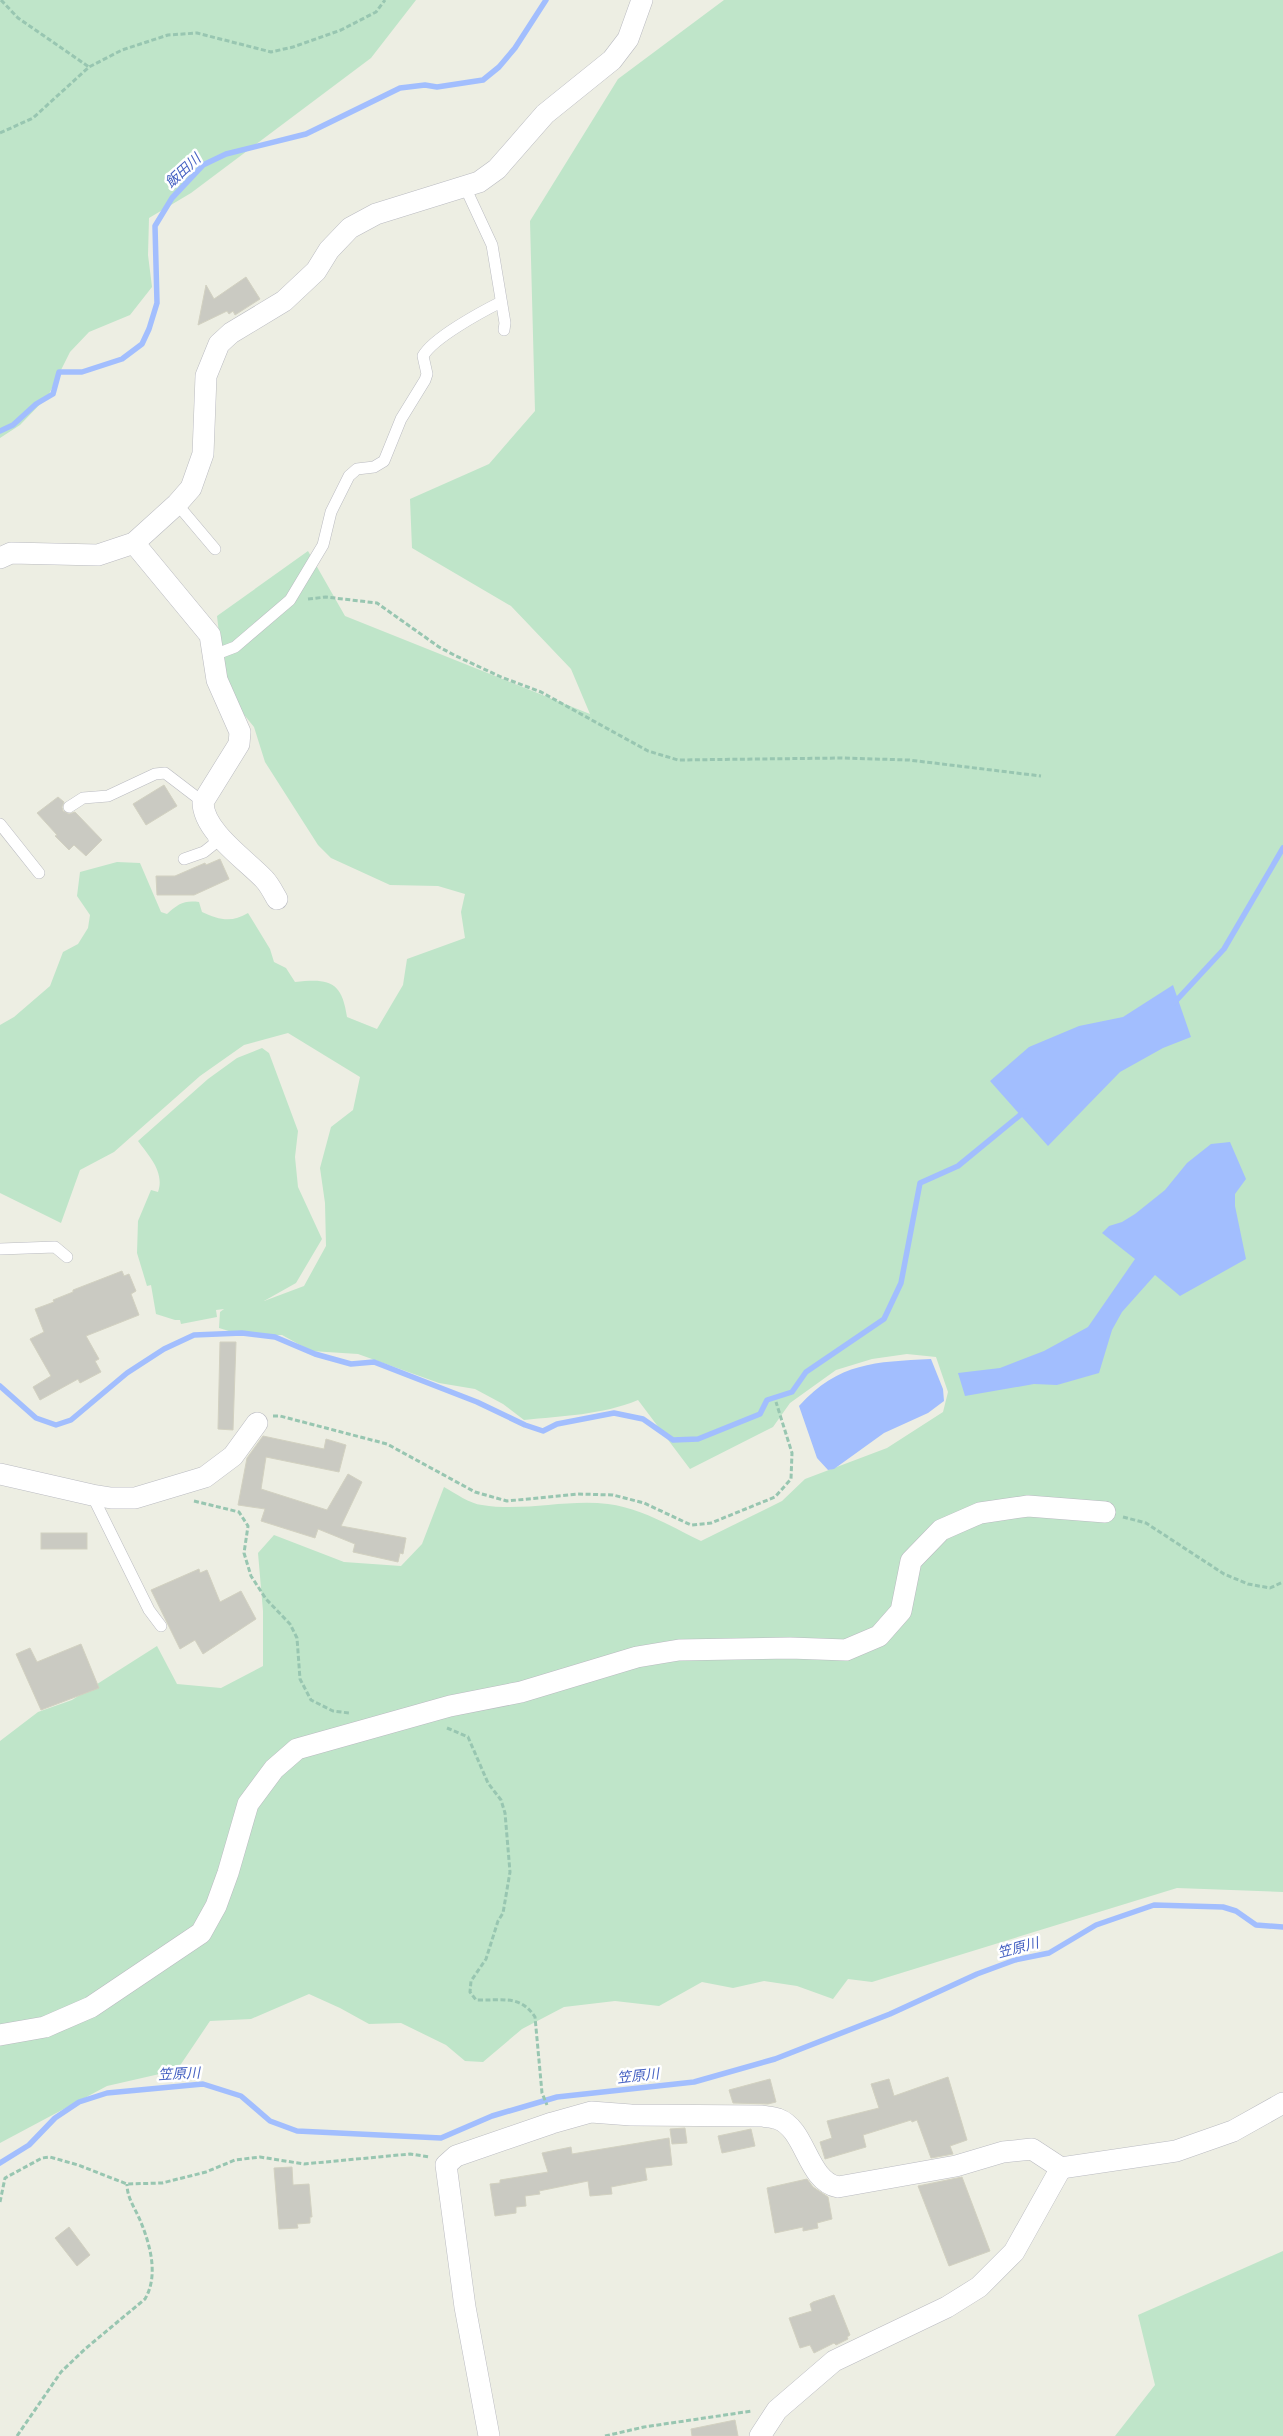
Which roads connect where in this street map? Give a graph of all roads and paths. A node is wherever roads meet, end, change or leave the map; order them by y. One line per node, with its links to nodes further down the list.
1 (1, 0): 4 (path)
2 (385, 0): 4 (path)
3 (642, 0): 6 (street)
4 (90, 68): 5 (path)
5 (0, 133)
6 (465, 187): 7 (lane); 9 (street)
7 (501, 302): 8 (lane); 13 (lane)
8 (504, 330)
9 (177, 504): 10 (street); 11 (lane)
10 (134, 543): 12 (street); 14 (street)
11 (215, 549)
12 (0, 558)
13 (290, 600): 14 (lane); 15 (path)
14 (214, 655): 16 (street)
15 (1041, 776)
16 (203, 802): 17 (lane); 19 (street)
17 (69, 807)
18 (0, 824): 21 (lane)
19 (214, 830): 20 (lane); 22 (street)
20 (184, 859)
21 (39, 873)
22 (276, 898)
23 (0, 1249): 24 (lane)
24 (67, 1257)
25 (776, 1402): 26 (path)
26 (257, 1423): 28 (street)
27 (0, 1474): 28 (street)
28 (92, 1495): 32 (lane)
29 (191, 1500): 33 (path)
30 (1106, 1512): 31 (path); 35 (street)
31 (1283, 1582)
32 (161, 1626)
33 (353, 1714)
34 (438, 1726): 37 (path)
35 (0, 2035)
36 (1283, 2103): 39 (street)
37 (552, 2123): 38 (street); 39 (street)
38 (446, 2165): 40 (path); 44 (street)
39 (1061, 2168): 42 (street)
40 (127, 2184): 41 (path); 43 (path)
41 (0, 2202)
42 (778, 2410): 45 (path); 46 (street)
43 (17, 2436)
44 (489, 2436)
45 (605, 2436)
46 (760, 2436)

